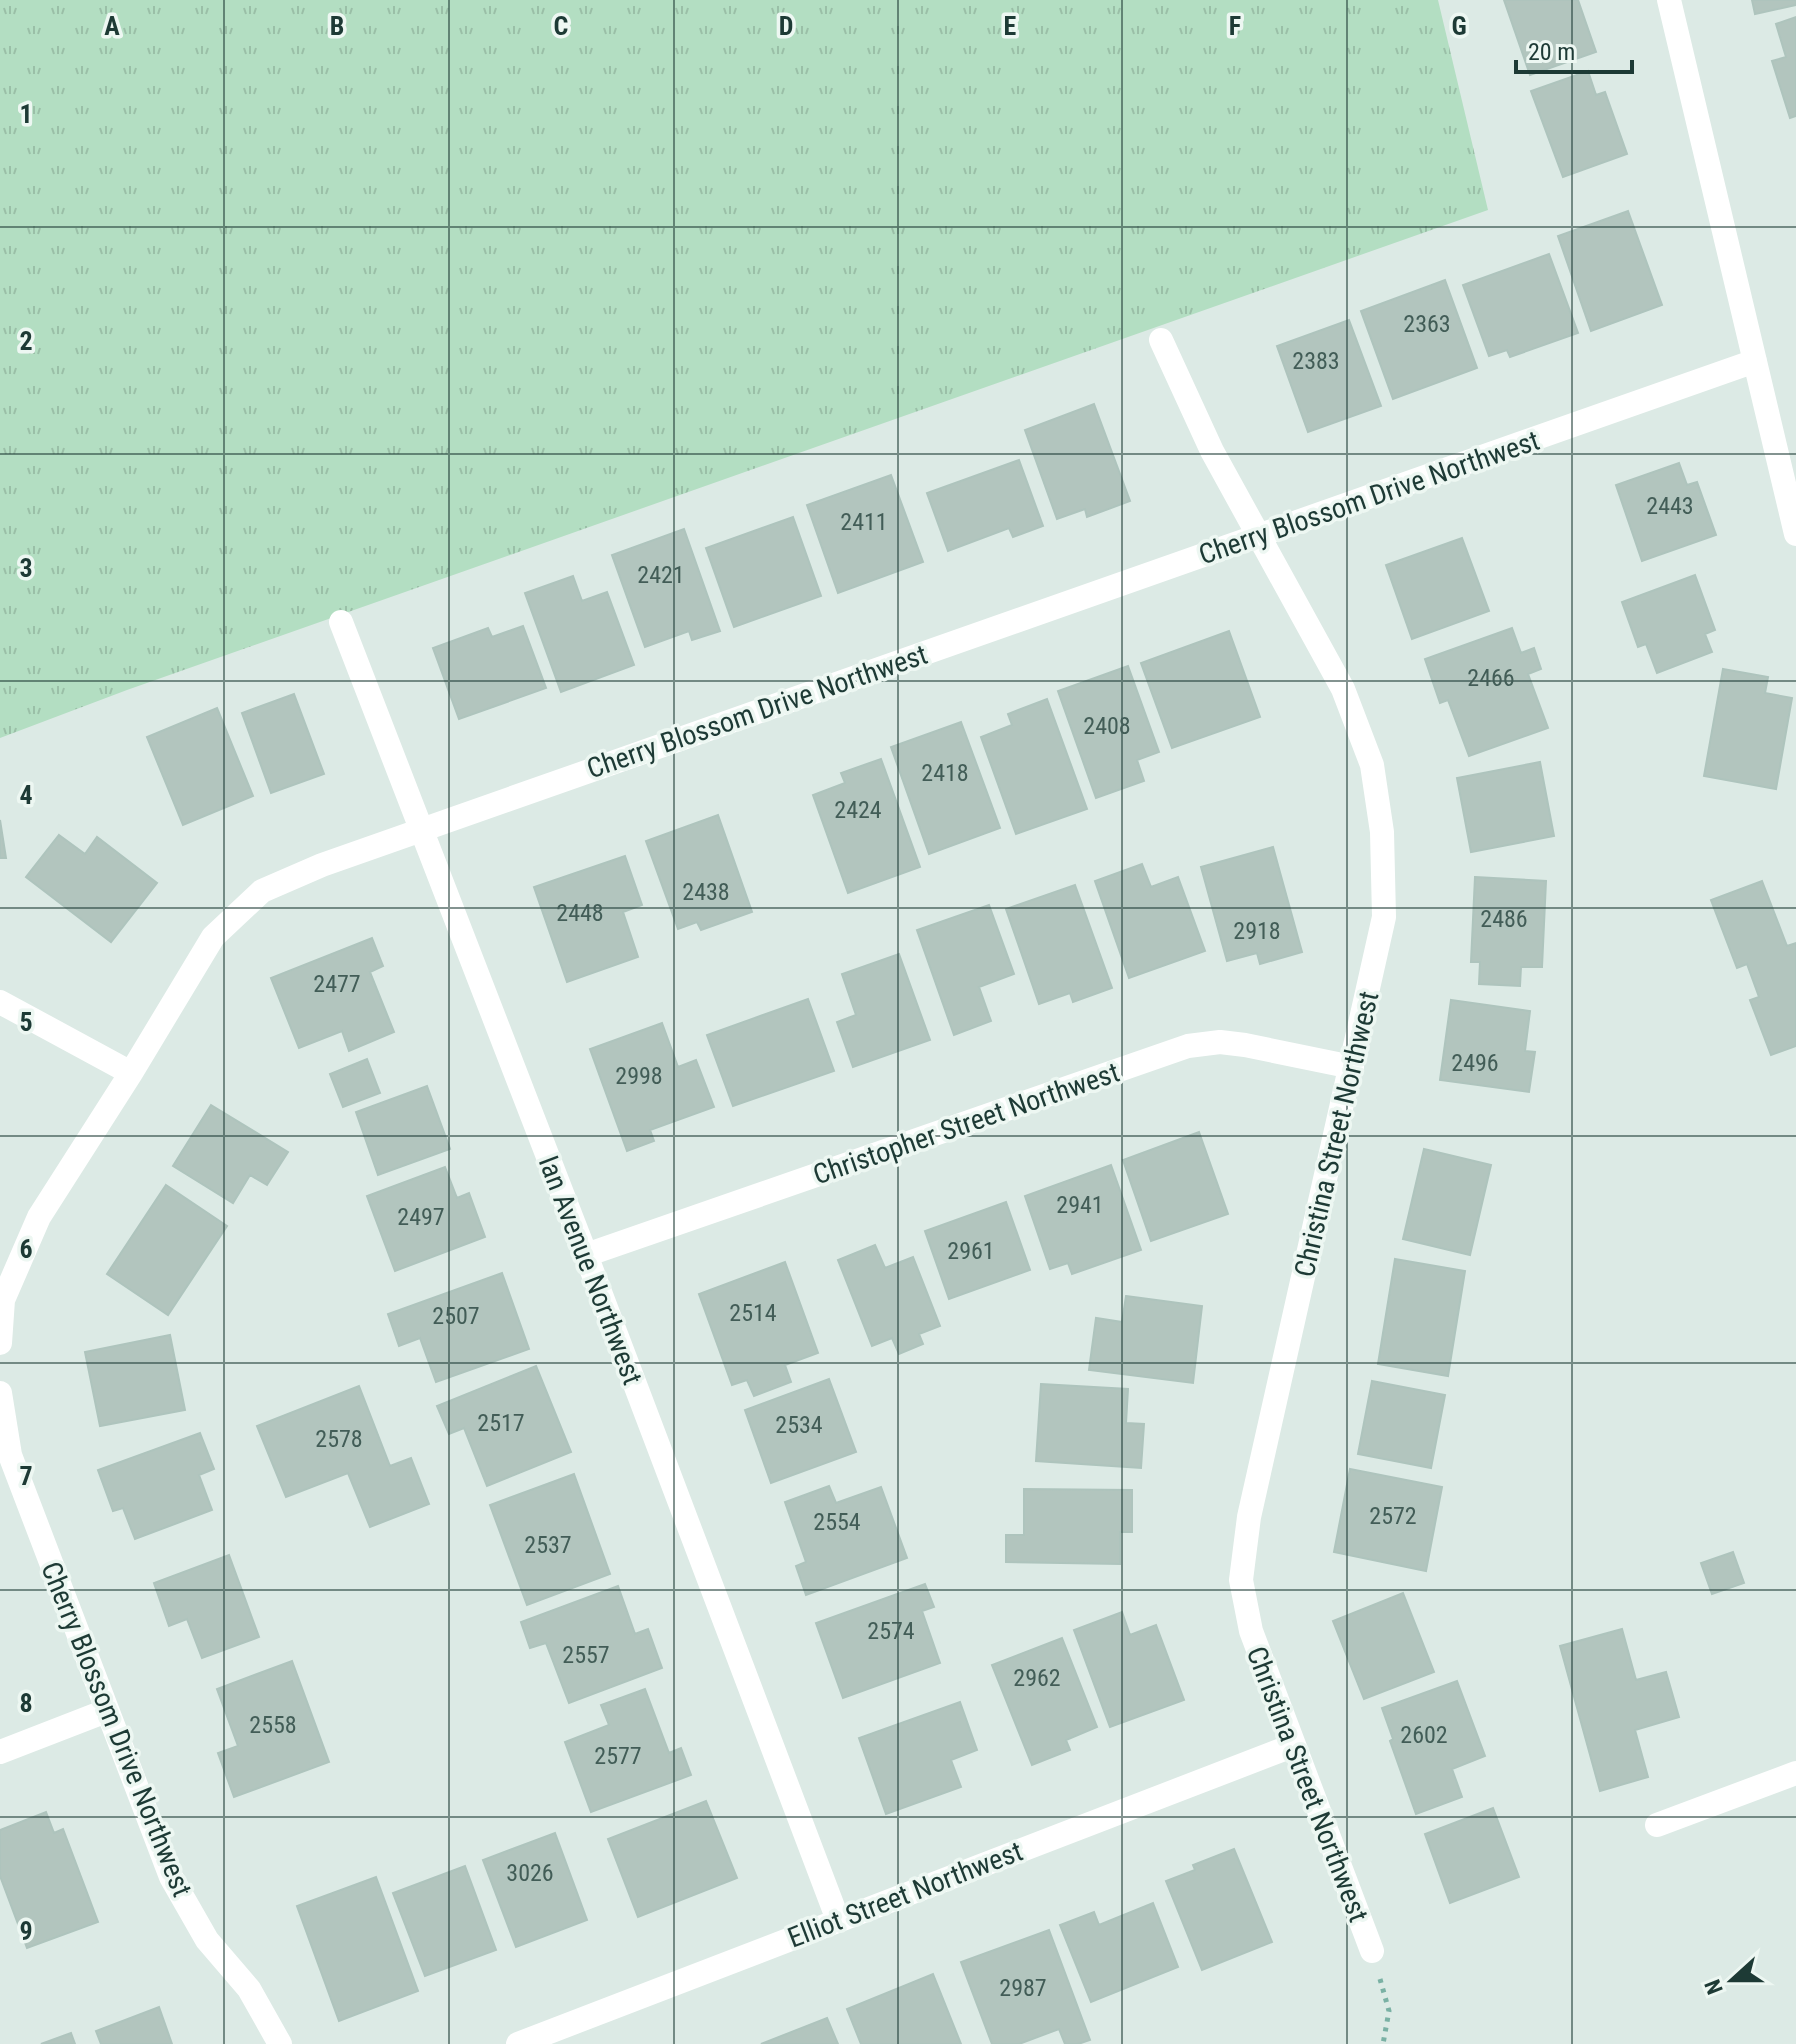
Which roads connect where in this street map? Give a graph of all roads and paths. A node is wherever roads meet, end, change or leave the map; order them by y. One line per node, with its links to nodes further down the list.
1 (1669, 0): 3 (street)
2 (1161, 340): 5 (street, Christina Street Northwest)
3 (1755, 361): 4 (street); 5 (street, Cherry Blossom Drive Northwest)
4 (1796, 534)
5 (1257, 536): 7 (street, Cherry Blossom Drive Northwest); 9 (street, Christina Street Northwest)
6 (341, 622): 7 (street, Ian Avenue Northwest)
7 (421, 830): 10 (street, Cherry Blossom Drive Northwest); 11 (street, Ian Avenue Northwest)
8 (0, 1002): 10 (street)
9 (1352, 1067): 11 (street, Christopher Street Northwest); 15 (street, Christina Street Northwest)
10 (131, 1073): 12 (street, Cherry Blossom Drive Northwest)
11 (586, 1255): 19 (street, Ian Avenue Northwest)
12 (0, 1343)
13 (0, 1393): 14 (street, Cherry Blossom Drive Northwest)
14 (106, 1711): 16 (street); 21 (street, Cherry Blossom Drive Northwest)
15 (1292, 1746): 19 (street, Elliot Street Northwest); 20 (street, Christina Street Northwest)
16 (0, 1752)
17 (1796, 1773): 18 (street)
18 (1657, 1825)
19 (838, 1920): 22 (street, Elliot Street Northwest)
20 (1372, 1951): 23 (path)
21 (280, 2044)
22 (518, 2044)
23 (1383, 2044)

